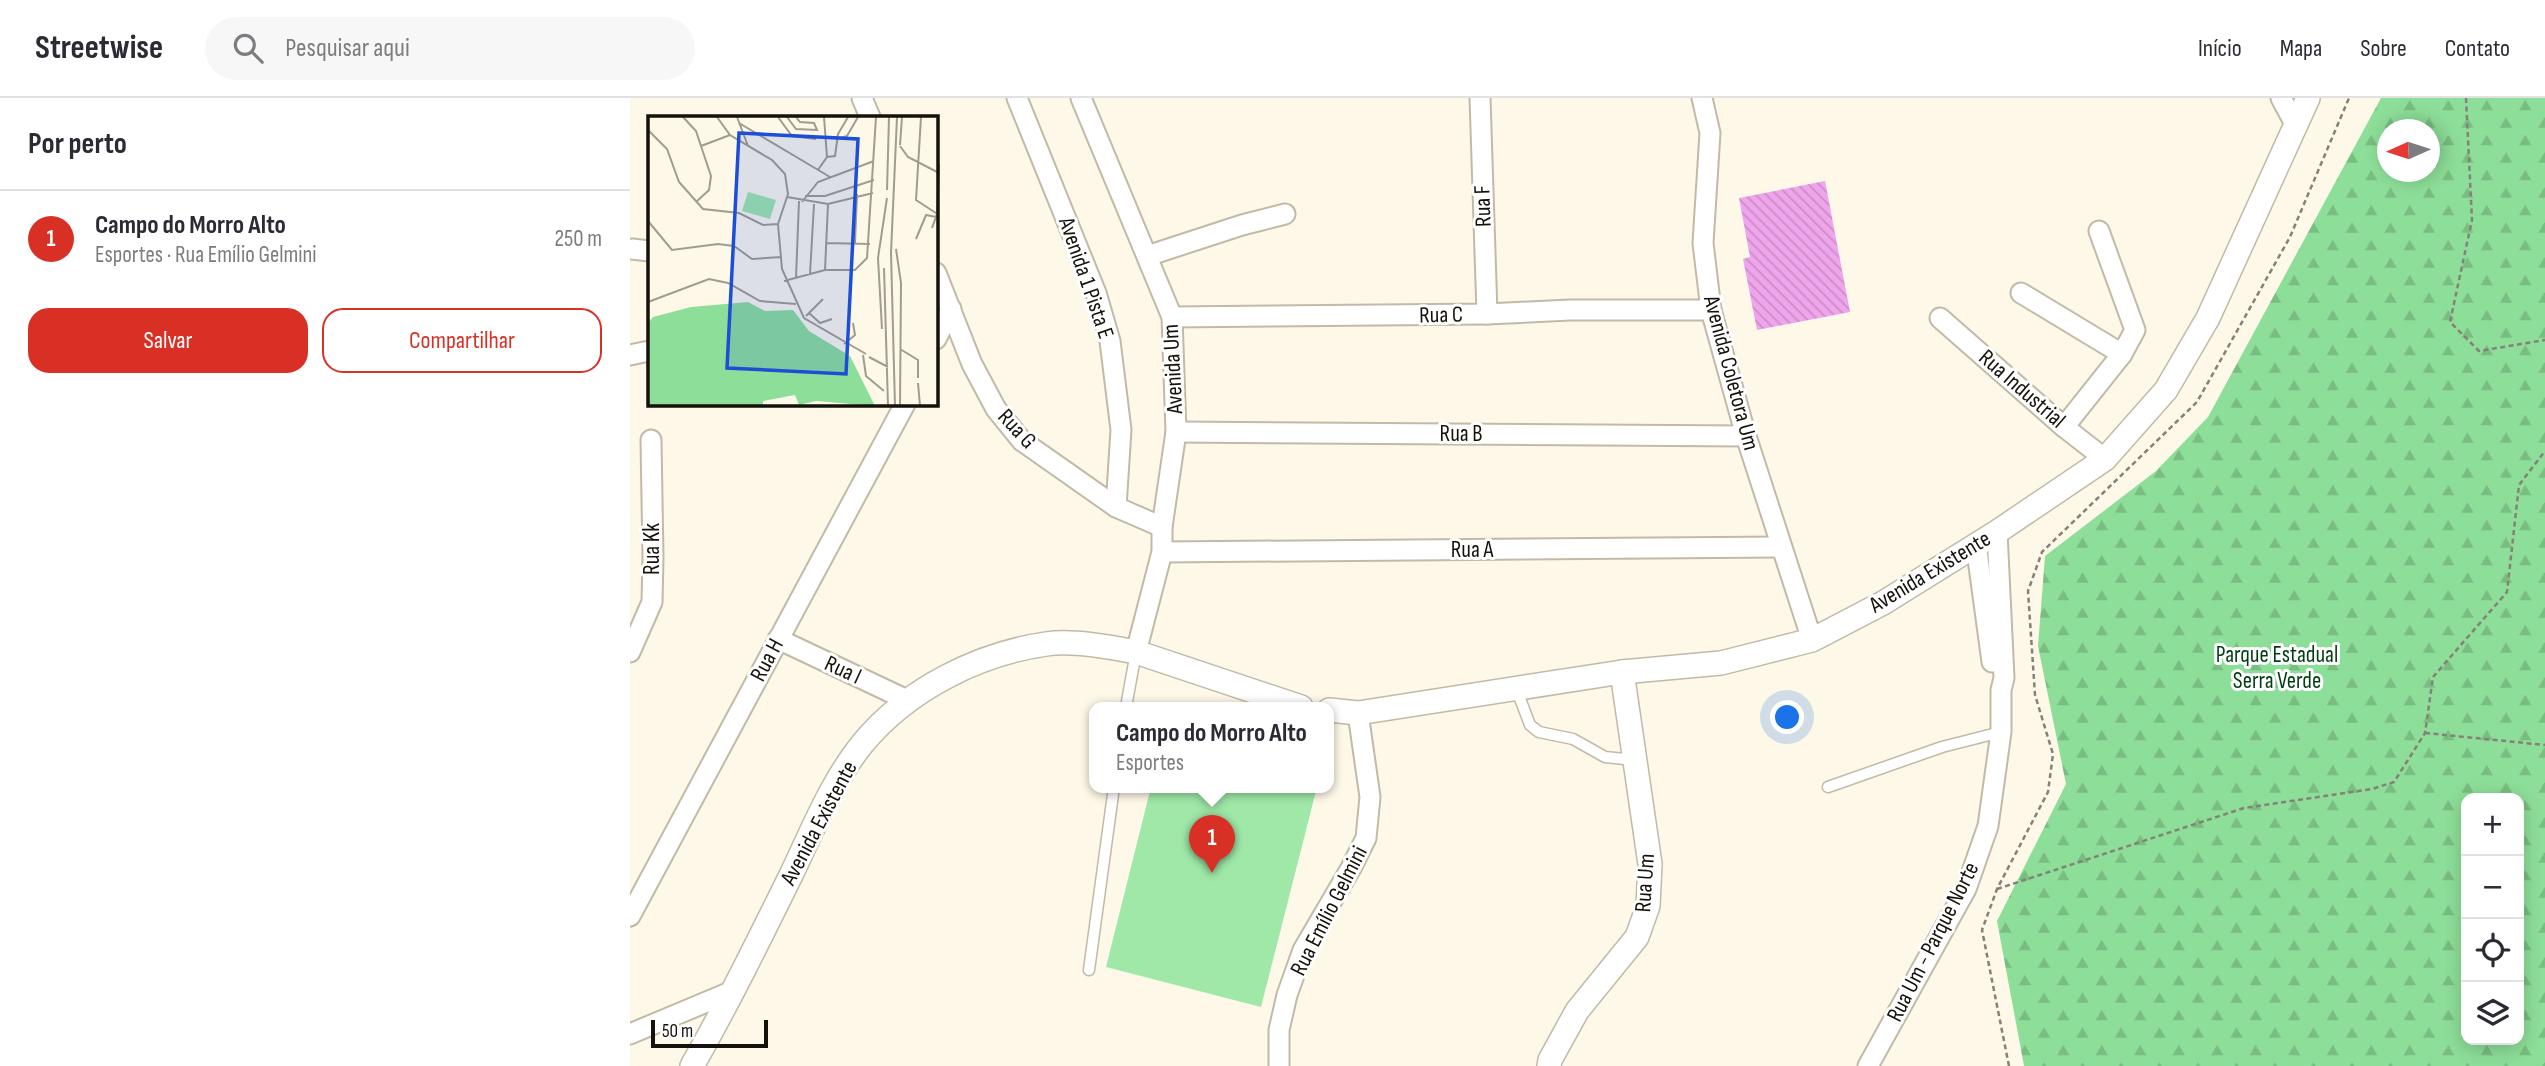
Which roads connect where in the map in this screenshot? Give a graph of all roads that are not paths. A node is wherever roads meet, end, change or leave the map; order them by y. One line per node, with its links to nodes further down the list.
1 (862, 98): 8 (street)
2 (1017, 98): 30 (street, Avenida 1 Pista E)
3 (1081, 98): 12 (street, Avenida Um)
4 (1480, 98): 17 (street, Rua F)
5 (1702, 98): 16 (street, Avenida Coletora Um)
6 (2281, 98): 9 (street)
7 (2308, 98): 9 (street, Avenida Existente)
8 (870, 116)
9 (2295, 124): 29 (street, Avenida Existente)
10 (1285, 214): 12 (street)
11 (2099, 231): 22 (street)
12 (1147, 256): 18 (street, Avenida Um)
13 (938, 279): 15 (street, Rua G)
14 (2021, 293): 22 (street)
15 (951, 309): 20 (street); 30 (street, Rua G)
16 (1710, 310): 17 (street, Rua C); 27 (street, Avenida Coletora Um)
17 (1487, 314): 18 (street, Rua C)
18 (1172, 317): 26 (street, Avenida Um)
19 (1940, 318): 25 (street, Rua Industrial)
20 (938, 335)
21 (648, 351): 23 (street)
22 (2122, 354): 25 (street)
23 (630, 355)
24 (898, 407): 36 (street, Rua H)
25 (2064, 427): 29 (street, Rua Industrial)
26 (1176, 432): 27 (street, Rua B); 31 (street, Avenida Um)
27 (1746, 436): 34 (street, Avenida Coletora Um)
28 (651, 440): 38 (street, Rua Kk)
29 (2105, 459): 32 (street, Avenida Existente)
30 (1116, 507): 31 (street, Rua G)
31 (1162, 527): 35 (street, Avenida Um)
32 (1997, 532): 33 (street, Avenida Existente); 42 (street, Rua Um - Parque Norte)
33 (1976, 544): 37 (street, Avenida Existente); 42 (street, Rua Um - Parque Norte)
34 (1781, 547): 35 (street, Rua A); 37 (street, Avenida Coletora Um)
35 (1162, 552): 39 (street, Avenida Um)
36 (778, 639): 43 (street, Rua I); 52 (street, Rua H)
37 (1812, 640): 40 (street, Avenida Existente)
38 (630, 652)
39 (1136, 652): 43 (street, Avenida Existente); 44 (lane); 45 (street, Avenida Existente)
40 (1622, 672): 41 (street, Avenida Existente); 49 (street, Rua Um)
41 (1516, 688): 47 (street, Avenida Existente); 49 (lane)
42 (2001, 690): 48 (street, Rua Um - Parque Norte)
43 (907, 700): 54 (street, Avenida Existente)
44 (1127, 702)
45 (1286, 702)
46 (1334, 711): 47 (street, Avenida Existente)
47 (1358, 713): 57 (street, Rua Emílio Gelmini)
48 (2001, 732): 50 (lane); 59 (street, Rua Um - Parque Norte)
49 (1636, 760): 58 (street, Rua Um)
50 (1828, 787)
51 (1113, 793): 53 (lane)
52 (630, 916)
53 (1089, 970)
54 (735, 990): 55 (street); 56 (street, Avenida Existente)
55 (630, 1034)
56 (692, 1066)
57 (1279, 1066)
58 (1549, 1066)
59 (1868, 1066)

